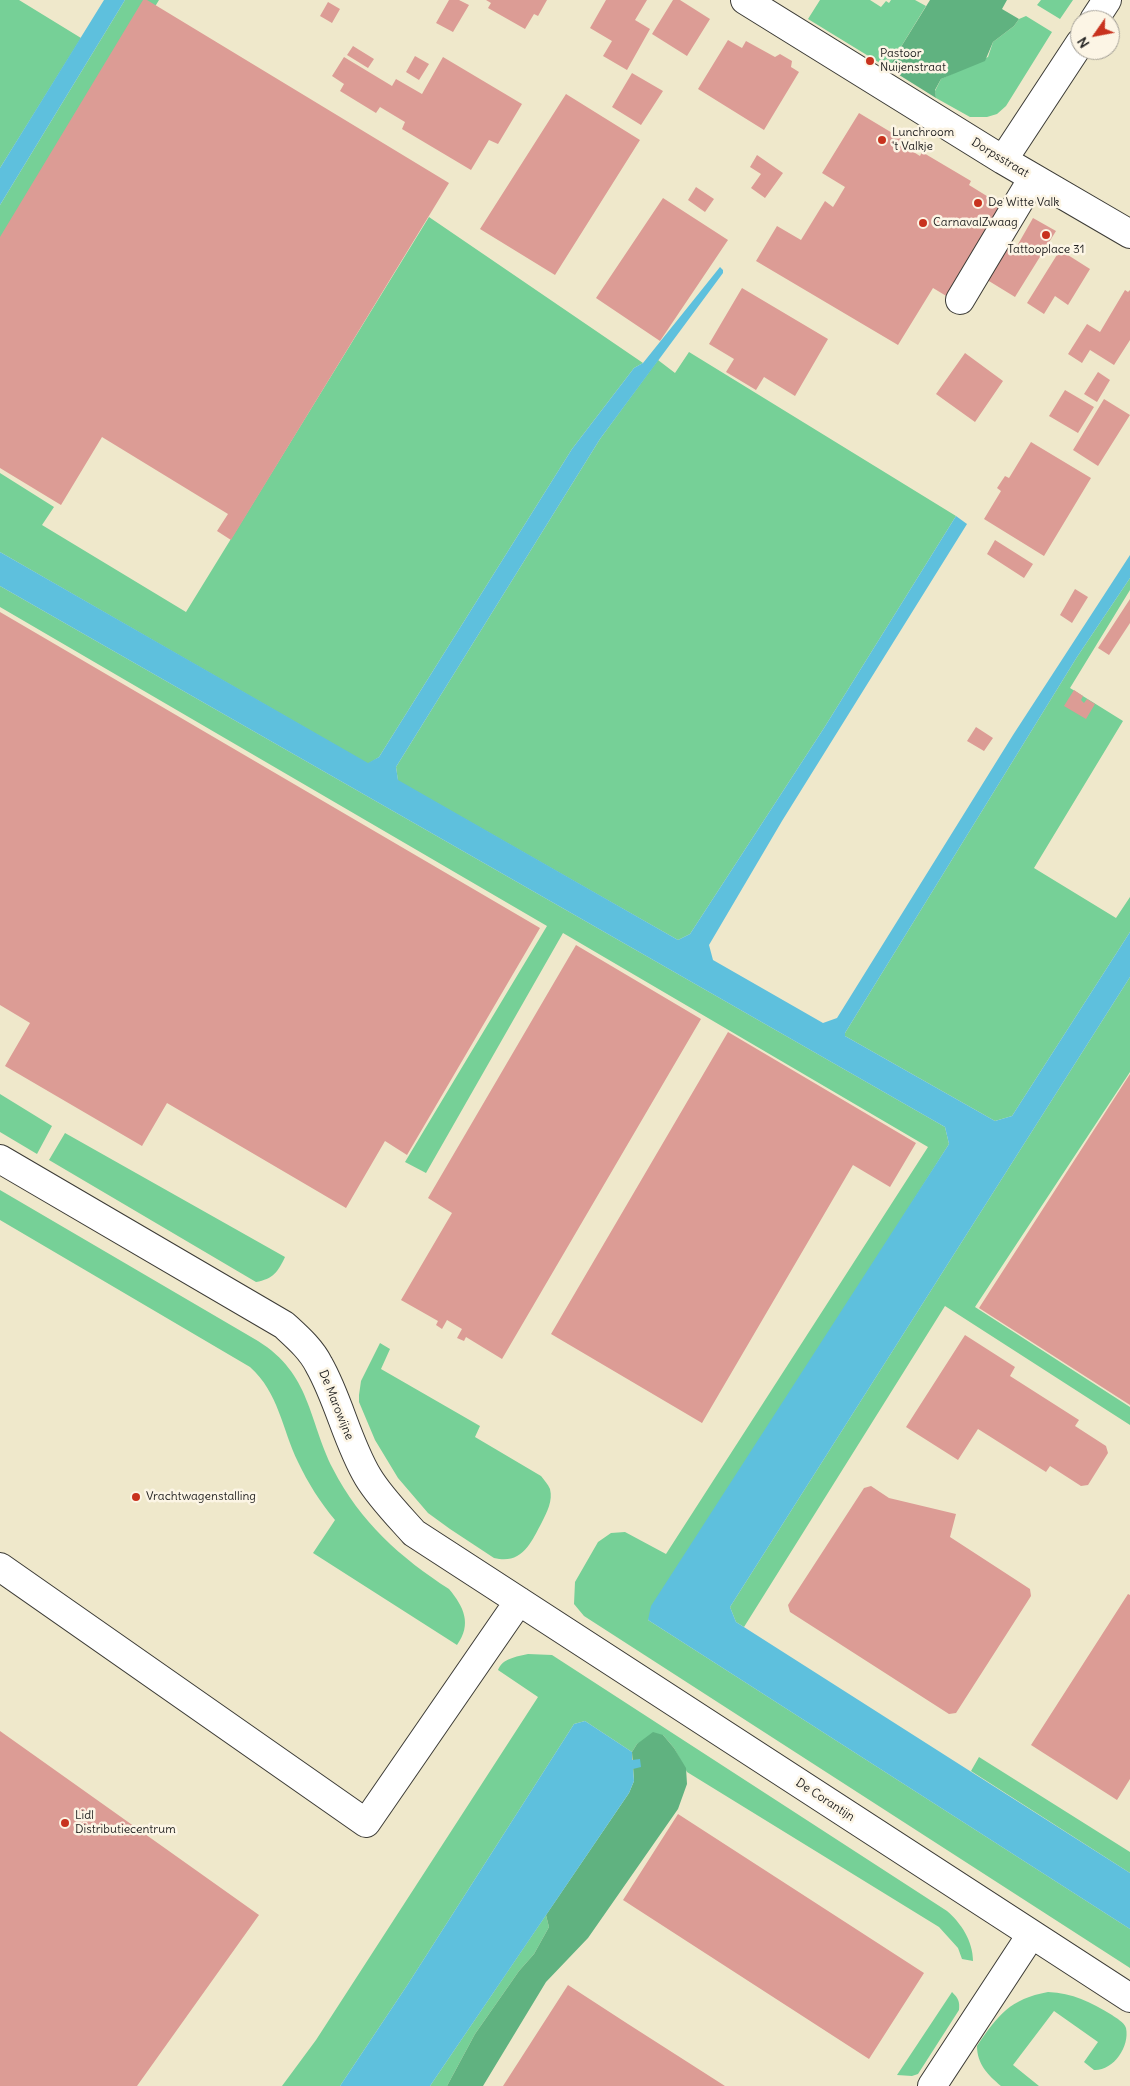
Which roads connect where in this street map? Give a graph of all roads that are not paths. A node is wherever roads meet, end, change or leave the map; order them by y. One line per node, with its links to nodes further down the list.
1 (745, 0): 3 (street, Dorpsstraat)
2 (1070, 57): 3 (street)
3 (1003, 160): 4 (street, Dorpsstraat)
4 (1033, 178): 5 (street, Dorpsstraat); 6 (street)
5 (1130, 234)
6 (960, 300)
7 (0, 1159): 9 (street, De Marowijne)
8 (0, 1567): 9 (street)
9 (519, 1601): 10 (street, De Marowijne)
10 (619, 1666): 11 (street, De Corantijn)
11 (1031, 1935): 12 (street, De Corantijn); 13 (street)
12 (1130, 1998)
13 (932, 2086)

